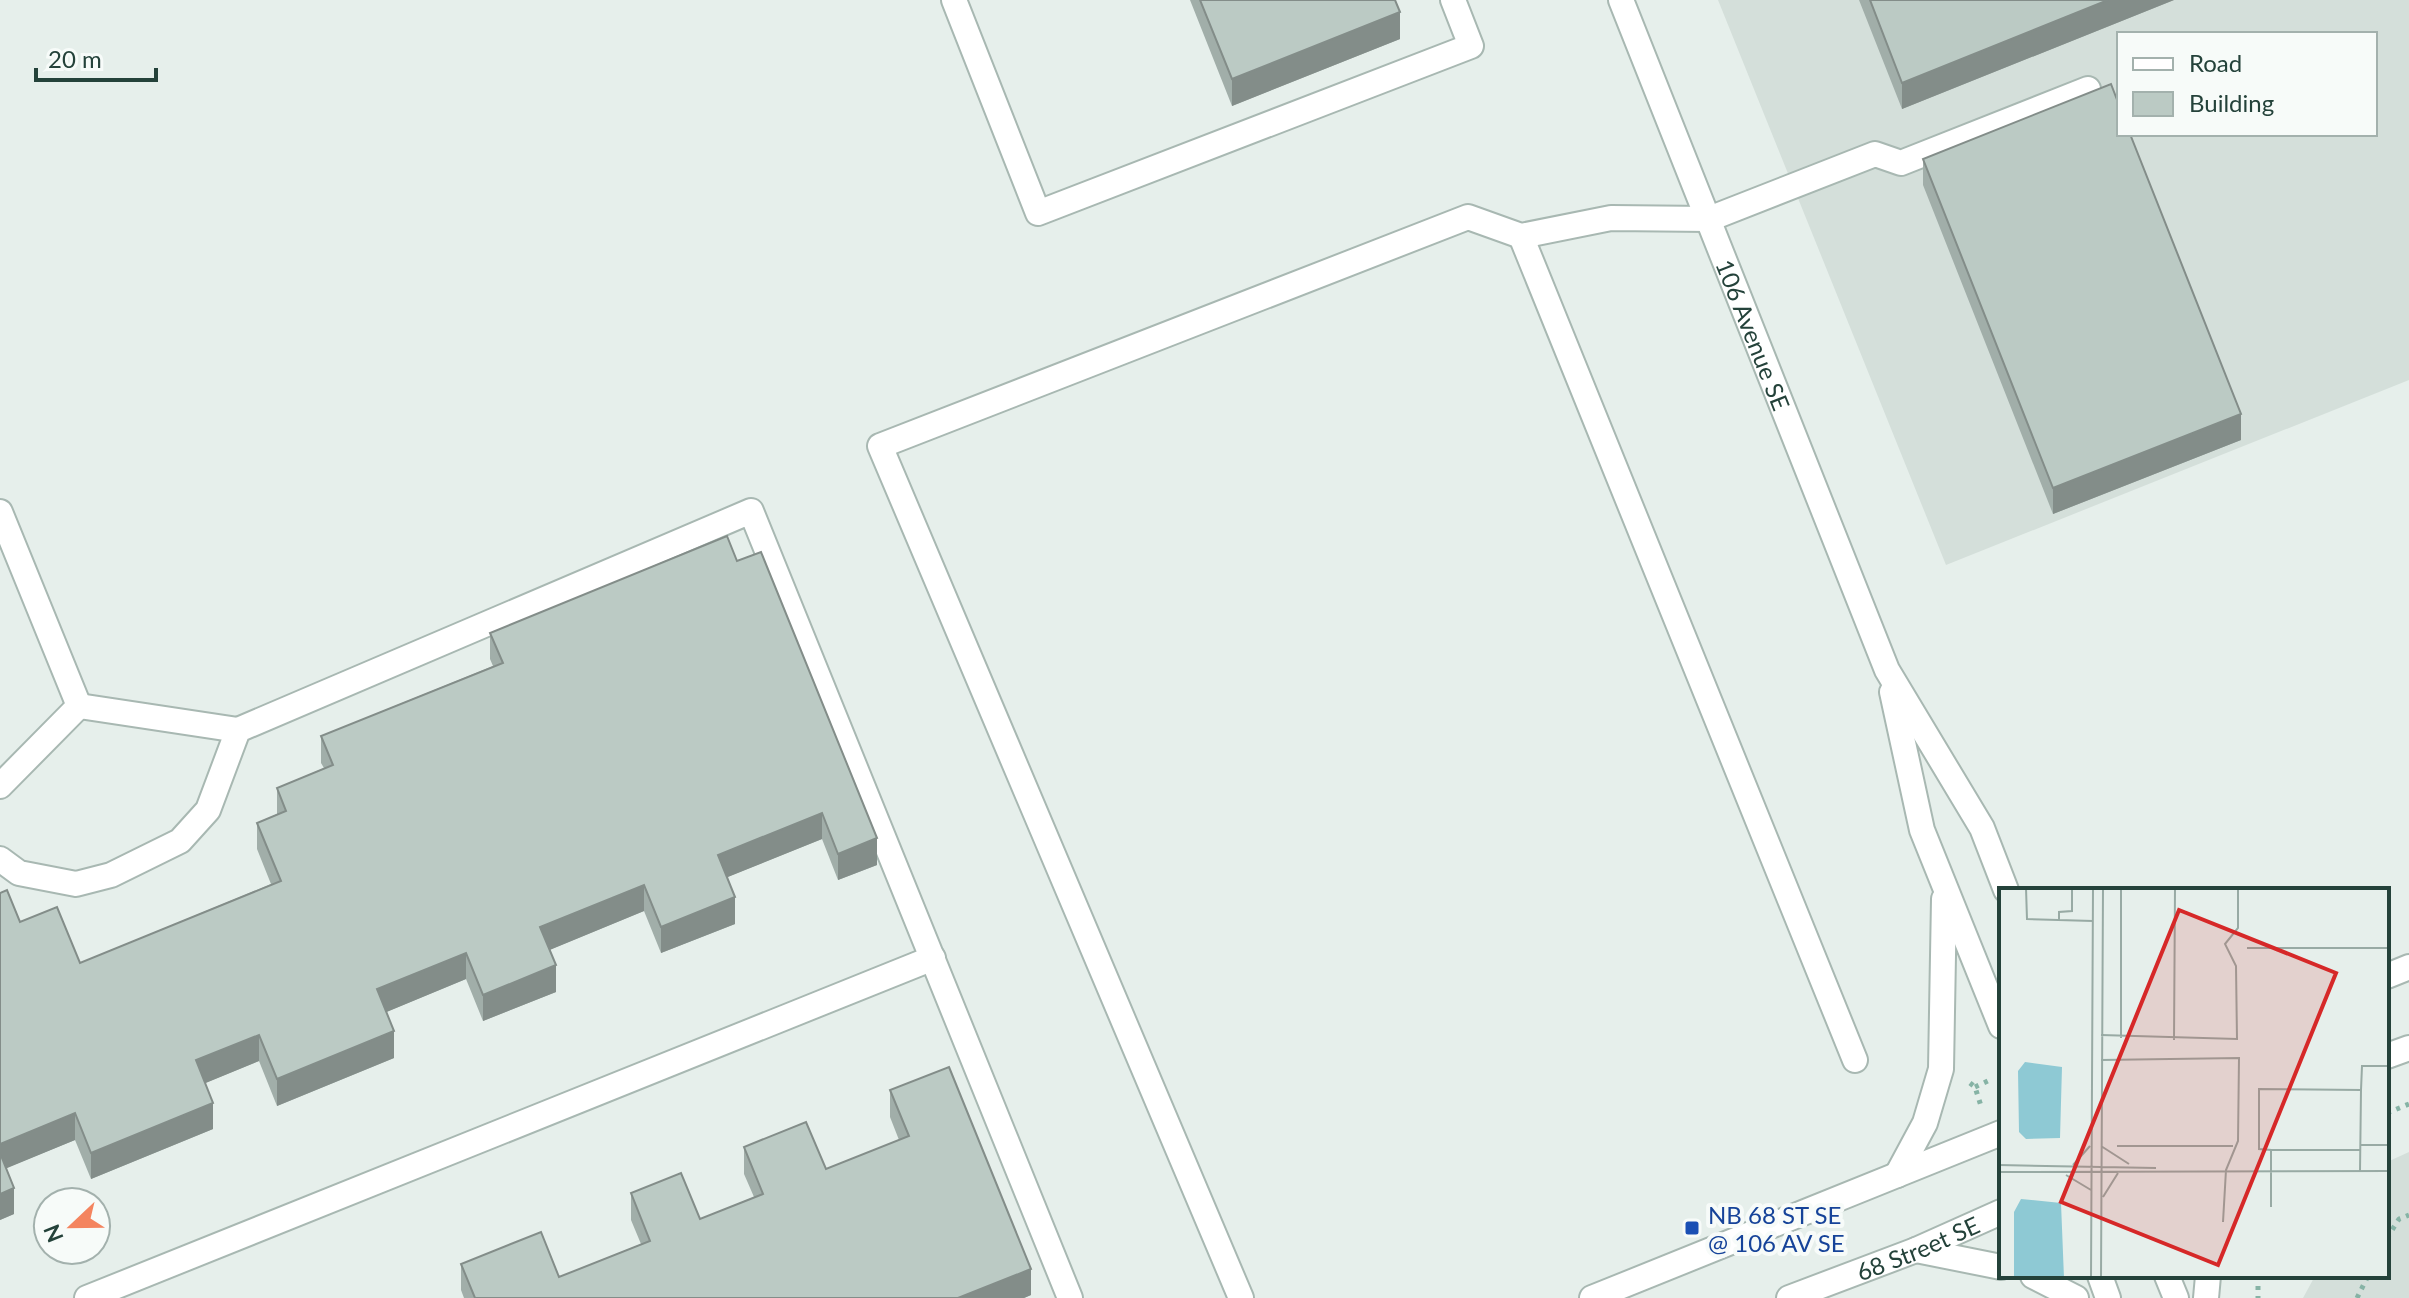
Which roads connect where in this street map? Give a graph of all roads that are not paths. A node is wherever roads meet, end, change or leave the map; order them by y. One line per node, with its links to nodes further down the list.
1 (954, 0): 2 (street)
2 (1453, 0)
3 (1621, 0): 5 (street, 106 Avenue SE)
4 (2088, 89): 5 (street)
5 (1709, 219): 6 (street); 8 (street, 106 Avenue SE)
6 (1521, 236): 21 (street); 33 (street)
7 (0, 512): 9 (street)
8 (1887, 670): 13 (street, 106 Avenue SE); 14 (street, 106 Avenue SE)
9 (79, 706): 10 (street); 11 (street)
10 (238, 730): 12 (street); 15 (street)
11 (0, 786)
12 (0, 859)
13 (1944, 886): 18 (street, 106 Avenue SE); 23 (street)
14 (2005, 888)
15 (933, 958): 31 (street); 32 (street)
16 (2409, 967): 17 (street)
17 (2389, 975)
18 (1999, 1021)
19 (2409, 1048): 20 (street)
20 (2389, 1055)
21 (1855, 1060)
22 (1999, 1134): 23 (street)
23 (1897, 1175): 34 (street)
24 (1999, 1213): 25 (street, 68 Street SE)
25 (1916, 1250): 26 (street); 35 (street, 68 Street SE)
26 (1999, 1267)
27 (2037, 1278): 36 (street)
28 (2101, 1278): 37 (street)
29 (2168, 1278): 38 (street)
30 (2208, 1278): 39 (street)
31 (87, 1298)
32 (1070, 1298)
33 (1241, 1298)
34 (1592, 1298)
35 (1789, 1298)
36 (2076, 1298)
37 (2108, 1298)
38 (2176, 1298)
39 (2206, 1298)

